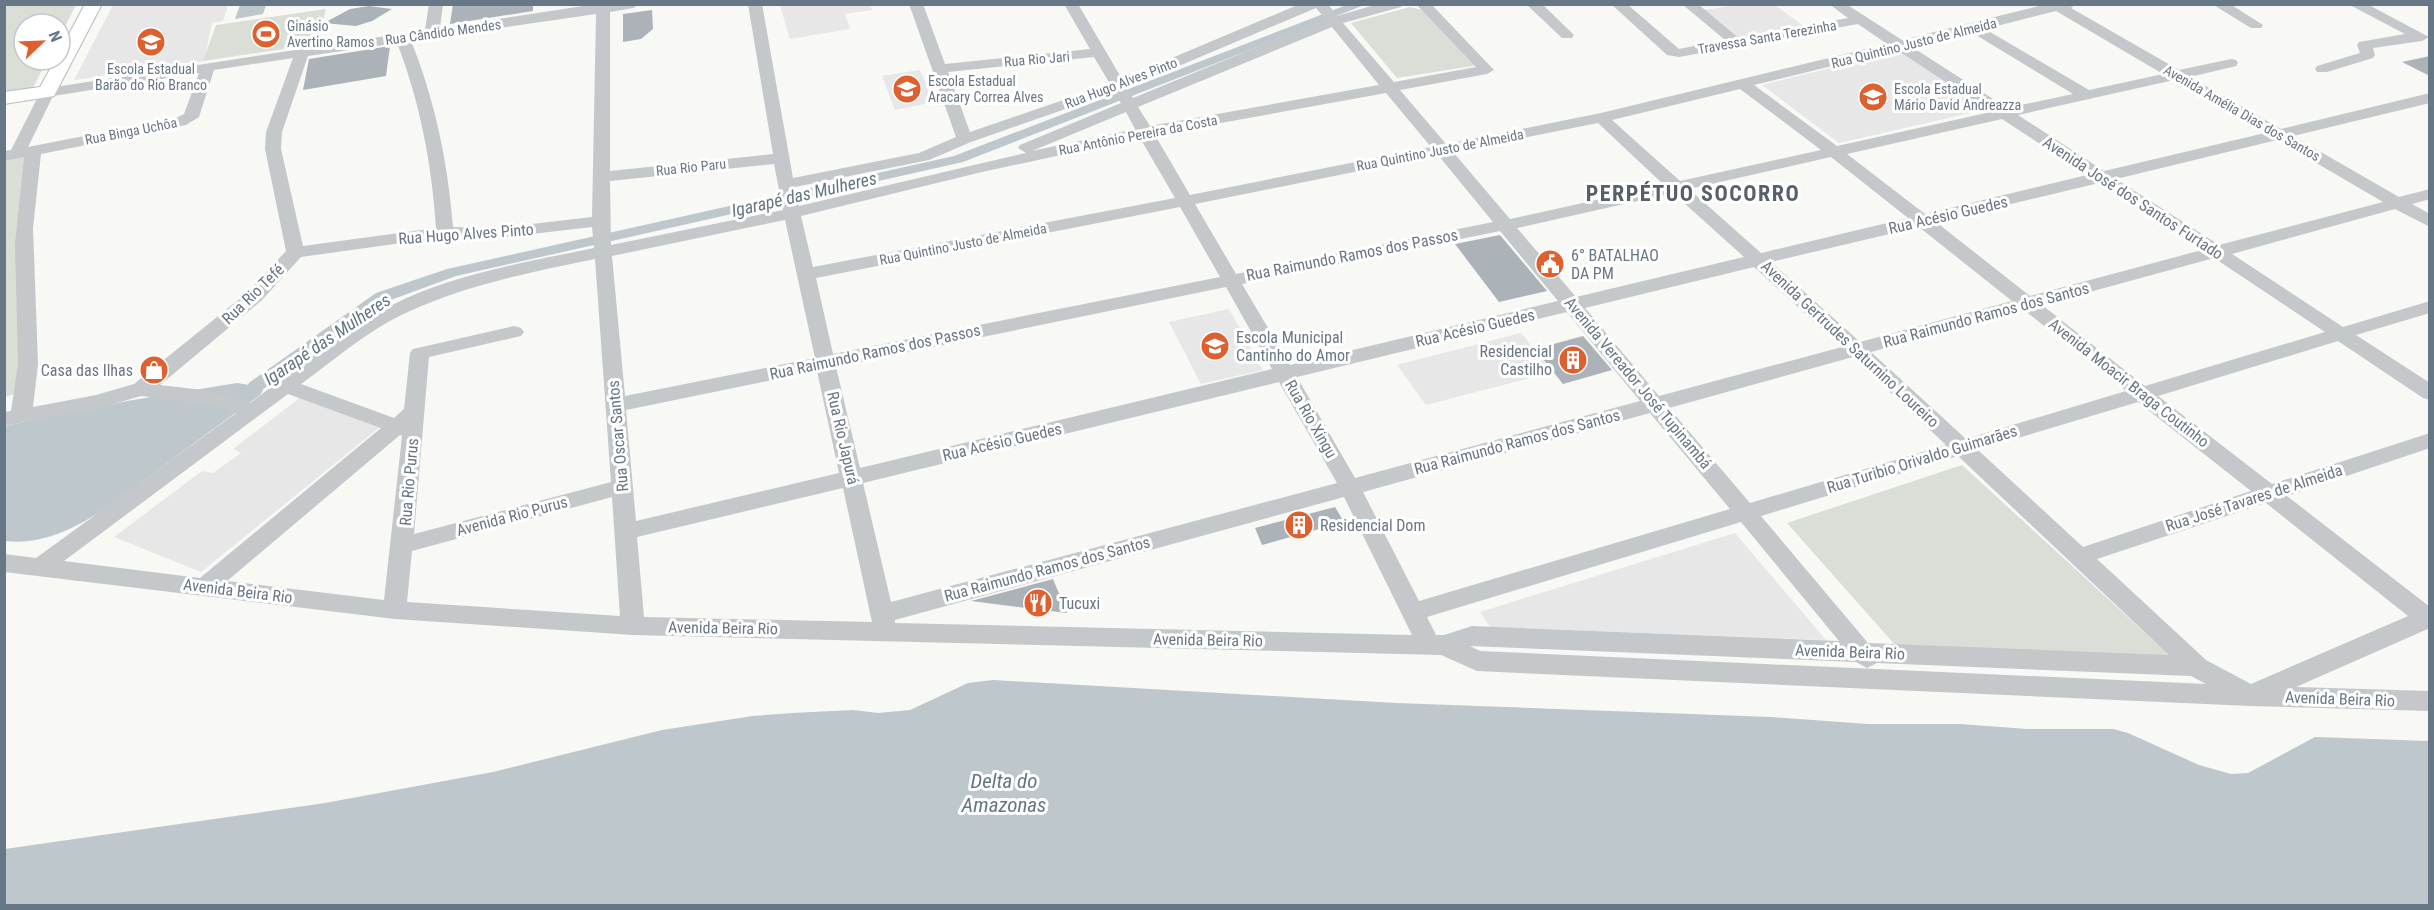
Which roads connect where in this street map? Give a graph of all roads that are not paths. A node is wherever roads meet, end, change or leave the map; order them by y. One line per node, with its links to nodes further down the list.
1 (94, 4): 36 (main road)
2 (436, 4): 21 (street)
3 (633, 4): 16 (street, Rua Cândido Mendes)
4 (755, 4): 49 (street, Rua Rio Japurá)
5 (916, 4): 31 (street)
6 (1071, 4): 28 (street, Rua Rio Xingu)
7 (1396, 4): 17 (street, Rua Hugo Alves Pinto)
8 (1423, 4): 35 (street, Rua Antônio Pereira da Costa)
9 (1533, 4): 22 (street)
10 (1618, 4): 25 (street, Travessa Santa Terezinha)
11 (1689, 4): 25 (street)
12 (1836, 4): 18 (street, Avenida José dos Santos Furtado)
13 (2219, 4): 19 (street)
14 (2355, 4): 24 (street)
15 (2061, 6): 20 (street, Rua Quintino Justo de Almeida); 33 (street, Avenida Amélia Dias dos Santos)
16 (604, 7): 21 (street, Rua Cândido Mendes); 51 (street, Rua Oscar Santos)
17 (1324, 11): 35 (street, Avenida Vereador José Tupinambá); 37 (street, Rua Hugo Alves Pinto); 37 (street, Rua Hugo Alves Pinto)
18 (1859, 20): 25 (street, Travessa Santa Terezinha); 26 (street, Avenida José dos Santos Furtado)
19 (2256, 25)
20 (1974, 28): 26 (street, Rua Quintino Justo de Almeida); 38 (street)
21 (432, 33): 23 (street, Rua Cândido Mendes)
22 (1567, 35)
23 (402, 37): 27 (street, Rua Cândido Mendes); 61 (street)
24 (2425, 38): 32 (street)
25 (1737, 43)
26 (1901, 46): 34 (street, Rua Quintino Justo de Almeida); 41 (street, Avenida José dos Santos Furtado)
27 (302, 52): 30 (street, Rua Cândido Mendes); 63 (street, Rua Rio Tefé)
28 (1098, 52): 31 (street, Rua Rio Jari); 37 (street, Rua Rio Xingu)
29 (2231, 63): 33 (street, Rua Raimundo Ramos dos Passos)
30 (208, 67): 36 (street, Rua Cândido Mendes); 48 (street, Rua Binga Uchôa)
31 (940, 69): 45 (street)
32 (2322, 69)
33 (2176, 75): 38 (street, Rua Raimundo Ramos dos Passos); 44 (street, Avenida Amélia Dias dos Santos)
34 (1743, 84): 42 (street, Rua Quintino Justo de Almeida); 47 (street, Avenida Moacir Braga Coutinho)
35 (1391, 87): 43 (street, Rua Antônio Pereira da Costa); 46 (street, Avenida Vereador José Tupinambá)
36 (48, 92): 39 (main road, Rua Cândido Mendes); 48 (street)
37 (1123, 94): 43 (street, Rua Rio Xingu); 45 (street, Rua Hugo Alves Pinto); 50 (street, Rua Hugo Alves Pinto)
38 (2086, 95): 41 (street, Rua Raimundo Ramos dos Passos)
39 (4, 98)
40 (2430, 98): 44 (street, Rua Acésio Guedes)
41 (2005, 114): 47 (street, Rua Raimundo Ramos dos Passos); 52 (street, Avenida José dos Santos Furtado)
42 (1601, 118): 46 (street, Rua Quintino Justo de Almeida); 53 (street, Avenida Gertrudes Saturnino Loureiro)
43 (1144, 132): 50 (street, Rua Antônio Pereira da Costa); 56 (street, Rua Rio Xingu)
44 (2279, 135): 52 (street, Rua Acésio Guedes); 57 (street, Avenida Amélia Dias dos Santos)
45 (965, 139): 55 (street, Rua Hugo Alves Pinto)
46 (1443, 150): 56 (street, Rua Quintino Justo de Almeida); 60 (street, Avenida Vereador José Tupinambá)
47 (1835, 152): 53 (street, Rua Raimundo Ramos dos Passos); 58 (street, Avenida Moacir Braga Coutinho)
48 (18, 153): 83 (street)
49 (782, 158): 51 (street, Rua Rio Paru); 55 (street, Rua Rio Japurá)
50 (982, 167): 55 (street, Rua Antônio Pereira da Costa)
51 (601, 177): 62 (street, Rua Oscar Santos)
52 (2103, 178): 58 (street, Rua Acésio Guedes); 64 (street, Avenida José dos Santos Furtado)
53 (1679, 186): 60 (street, Rua Raimundo Ramos dos Passos); 65 (street, Avenida Gertrudes Saturnino Loureiro)
54 (2430, 194): 57 (street, Rua Raimundo Ramos dos Santos)
55 (789, 199): 62 (street); 66 (street, Rua Rio Japurá)
56 (1185, 201): 66 (street, Rua Quintino Justo de Almeida); 67 (street, Rua Rio Xingu)
57 (2397, 203): 59 (street, Avenida Amélia Dias dos Santos); 64 (street, Rua Raimundo Ramos dos Santos)
58 (1923, 221): 65 (street, Rua Acésio Guedes); 68 (street, Avenida Moacir Braga Coutinho)
59 (2430, 222)
60 (1506, 225): 67 (street, Rua Raimundo Ramos dos Passos); 69 (street, Avenida Vereador José Tupinambá)
61 (446, 232): 62 (street, Rua Hugo Alves Pinto); 63 (street, Rua Hugo Alves Pinto)
62 (602, 237): 76 (street); 81 (street, Rua Oscar Santos)
63 (295, 252): 77 (street, Rua Rio Tefé)
64 (2217, 252): 68 (street, Rua Raimundo Ramos dos Santos); 72 (street, Avenida José dos Santos Furtado)
65 (1760, 260): 69 (street, Rua Acésio Guedes); 73 (street, Avenida Gertrudes Saturnino Loureiro)
66 (806, 274): 74 (street, Rua Rio Japurá)
67 (1230, 280): 74 (street, Rua Raimundo Ramos dos Passos); 75 (street, Rua Rio Xingu)
68 (2028, 303): 73 (street, Rua Raimundo Ramos dos Santos); 78 (street, Avenida Moacir Braga Coutinho)
69 (1573, 305): 75 (street, Rua Acésio Guedes); 80 (street, Avenida Vereador José Tupinambá)
70 (2430, 307): 72 (street, Rua Turibio Orivaldo Guimarães)
71 (514, 332): 84 (street, Rua Rio Purus)
72 (2340, 334): 78 (street, Rua Turibio Orivaldo Guimarães); 79 (street, Avenida José dos Santos Furtado)
73 (1857, 350): 80 (street, Rua Raimundo Ramos dos Santos); 86 (street, Avenida Gertrudes Saturnino Loureiro)
74 (826, 362): 81 (street, Rua Raimundo Ramos dos Passos); 87 (street, Rua Rio Japurá)
75 (1285, 374): 87 (street, Rua Acésio Guedes); 89 (street, Rua Rio Xingu)
76 (286, 386): 82 (street); 84 (street)
77 (141, 389): 82 (street); 83 (street, Rua Rio Tefé)
78 (2142, 393): 86 (street, Rua Turibio Orivaldo Guimarães); 90 (street, Avenida Moacir Braga Coutinho)
79 (2430, 393)
80 (1656, 404): 89 (street, Rua Raimundo Ramos dos Santos); 91 (street, Avenida Vereador José Tupinambá)
81 (615, 405): 88 (street, Rua Oscar Santos)
82 (248, 408): 96 (street)
83 (12, 418)
84 (408, 423): 93 (street, Rua Rio Purus); 97 (street)
85 (2430, 440): 90 (street, Rua José Tavares de Almeida)
86 (1961, 447): 91 (street, Rua Turibio Orivaldo Guimarães); 94 (street, Avenida Gertrudes Saturnino Loureiro)
87 (851, 478): 92 (street, Rua Acésio Guedes); 101 (street, Rua Rio Japurá)
88 (622, 487): 92 (street, Rua Oscar Santos); 93 (street, Avenida Rio Purus)
89 (1350, 487): 99 (street, Rua Rio Xingu); 101 (street, Rua Raimundo Ramos dos Santos)
90 (2269, 493): 94 (street, Rua José Tavares de Almeida); 100 (street, Avenida Moacir Braga Coutinho)
91 (1745, 512): 99 (street, Rua Turibio Orivaldo Guimarães); 104 (street, Avenida Vereador José Tupinambá)
92 (625, 532): 102 (street, Rua Oscar Santos)
93 (403, 545): 98 (street, Rua Rio Purus)
94 (2078, 557): 105 (street, Avenida Gertrudes Saturnino Loureiro)
95 (4, 563): 96 (street, Avenida Beira Rio)
96 (42, 566): 97 (street, Avenida Beira Rio)
97 (204, 586): 98 (street, Avenida Beira Rio)
98 (395, 610): 102 (street, Avenida Beira Rio)
99 (1414, 612): 103 (street, Rua Rio Xingu)
100 (2428, 617): 107 (street)
101 (884, 623): 102 (street, Avenida Beira Rio); 103 (street, Avenida Beira Rio)
102 (633, 626)
103 (1437, 645): 104 (street, Avenida Beira Rio); 106 (street, Avenida Beira Rio)
104 (1863, 653): 105 (street, Avenida Beira Rio); 106 (street, Avenida Vereador José Tupinambá)
105 (2196, 666): 107 (street, Avenida Beira Rio)
106 (1885, 680): 107 (street, Avenida Beira Rio)
107 (2229, 695): 108 (street, Avenida Beira Rio)
108 (2430, 701)

